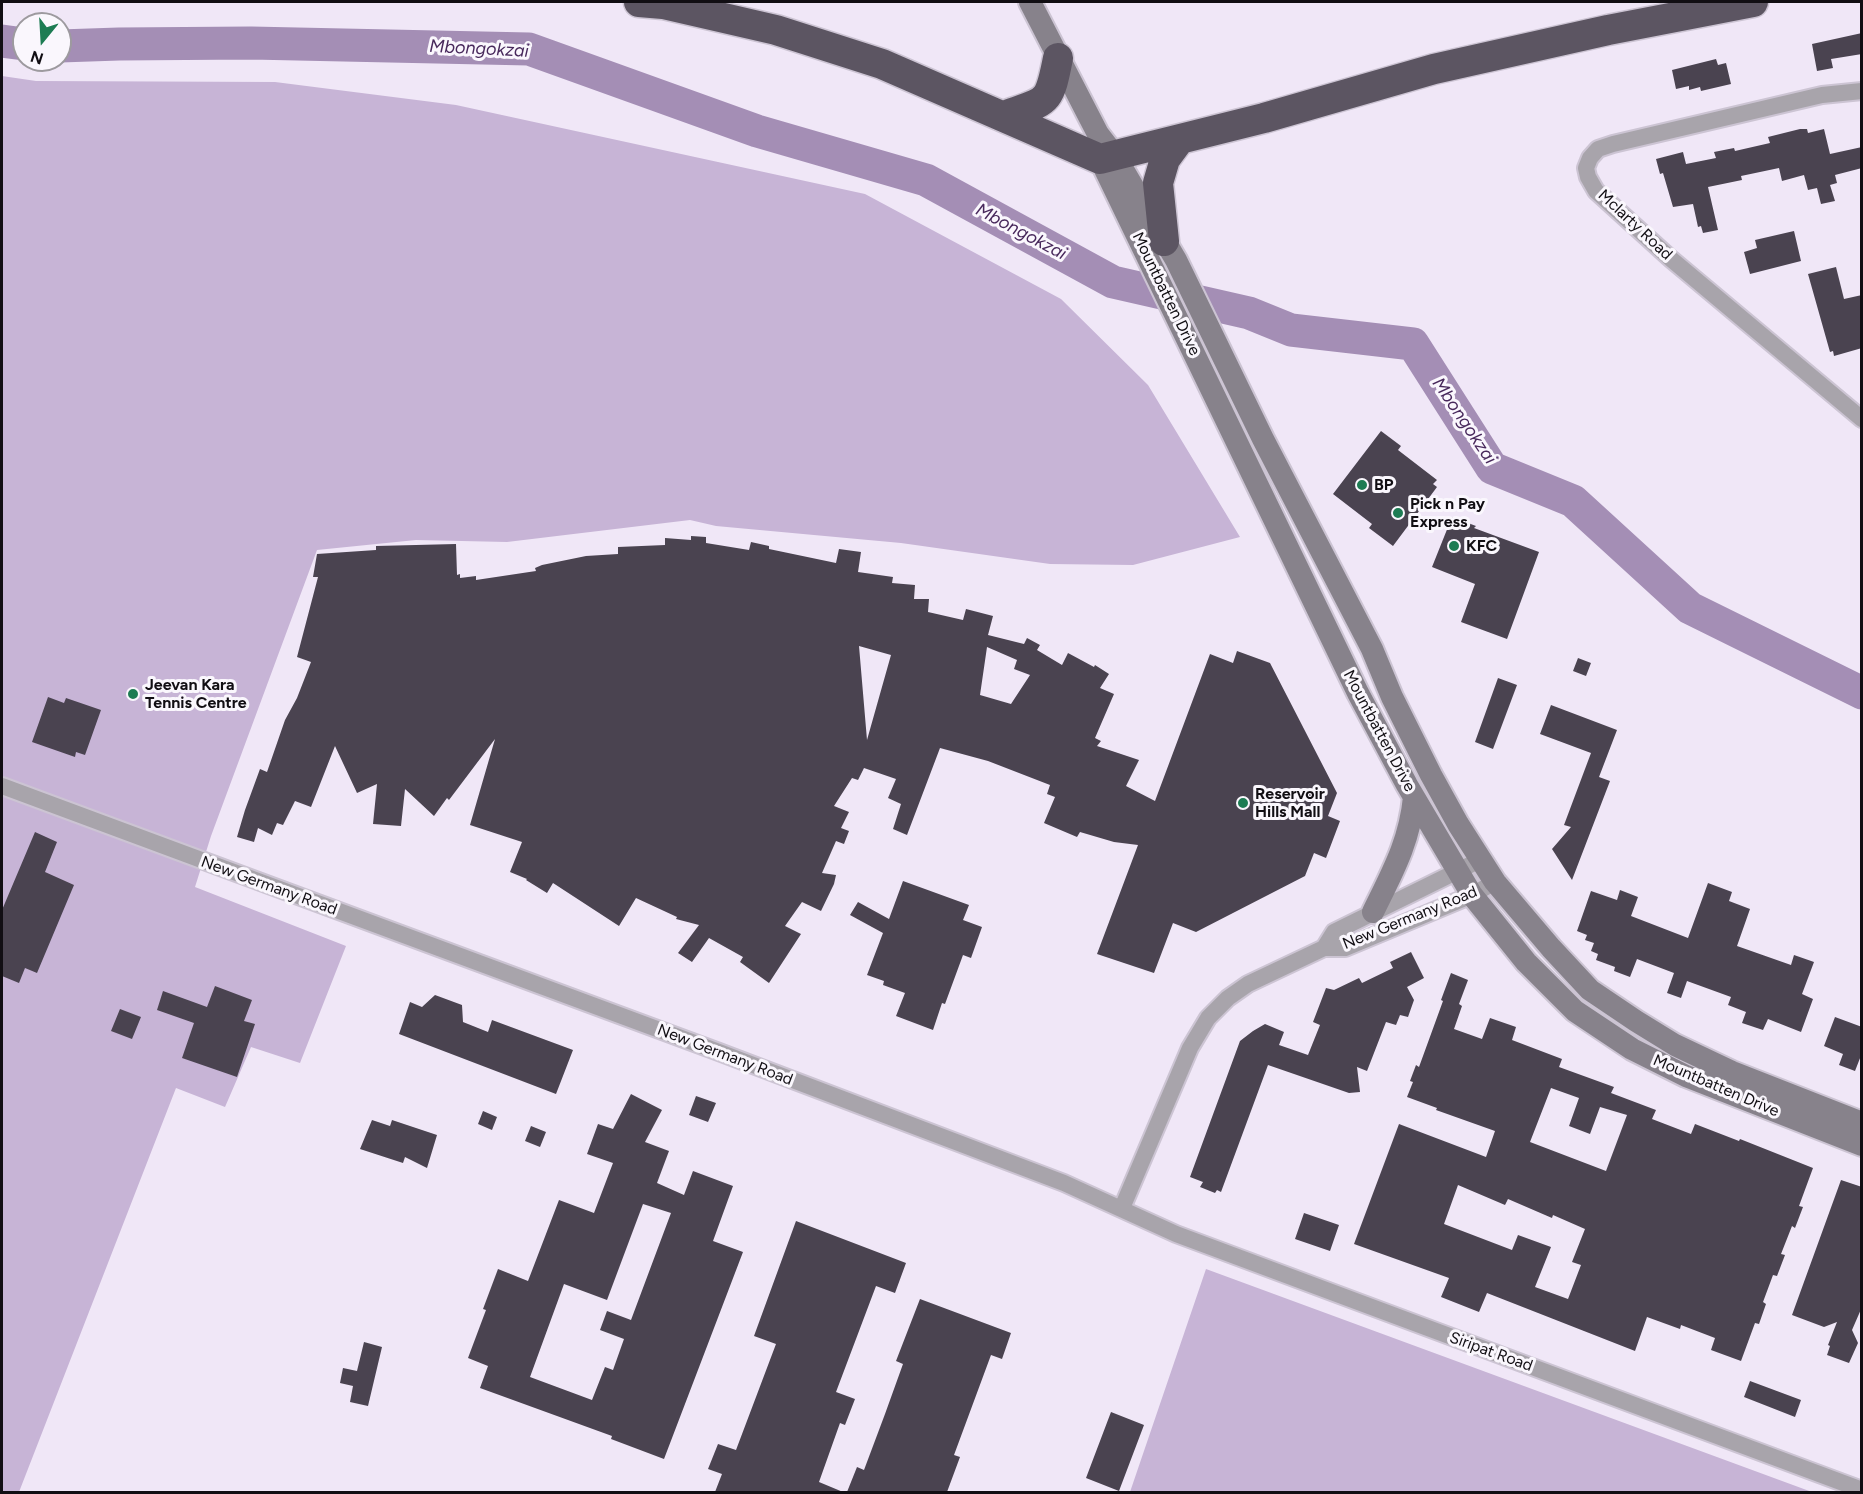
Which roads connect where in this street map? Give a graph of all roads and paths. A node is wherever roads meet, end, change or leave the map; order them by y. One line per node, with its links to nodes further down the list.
1 (639, 2): 6 (highway)
2 (1030, 2): 4 (main road, Mountbatten Drive)
3 (1754, 2): 7 (highway)
4 (1058, 58): 6 (highway); 8 (main road, Mountbatten Drive)
5 (1862, 91): 10 (street, Mclarty Road)
6 (1004, 116): 8 (highway)
7 (1179, 140): 8 (highway); 9 (highway)
8 (1105, 150): 9 (main road, Mountbatten Drive); 12 (main road, Mountbatten Drive)
9 (1170, 251): 13 (main road, Mountbatten Drive)
10 (1862, 419)
11 (2, 786): 21 (street, New Germany Road)
12 (1414, 797): 14 (main road, Mountbatten Drive); 17 (main road)
13 (1480, 860): 14 (street, New Germany Road); 15 (main road, Mountbatten Drive)
14 (1458, 872): 16 (main road, Mountbatten Drive); 17 (street, New Germany Road)
15 (1495, 882): 16 (street, New Germany Road); 19 (main road, Mountbatten Drive)
16 (1472, 895): 18 (street, New Germany Road); 20 (main road, Mountbatten Drive)
17 (1373, 912): 18 (street, New Germany Road)
18 (1324, 948): 21 (street, New Germany Road)
19 (1862, 1123)
20 (1862, 1145)
21 (1122, 1208): 22 (street, Siripat Road)
22 (1862, 1490)

